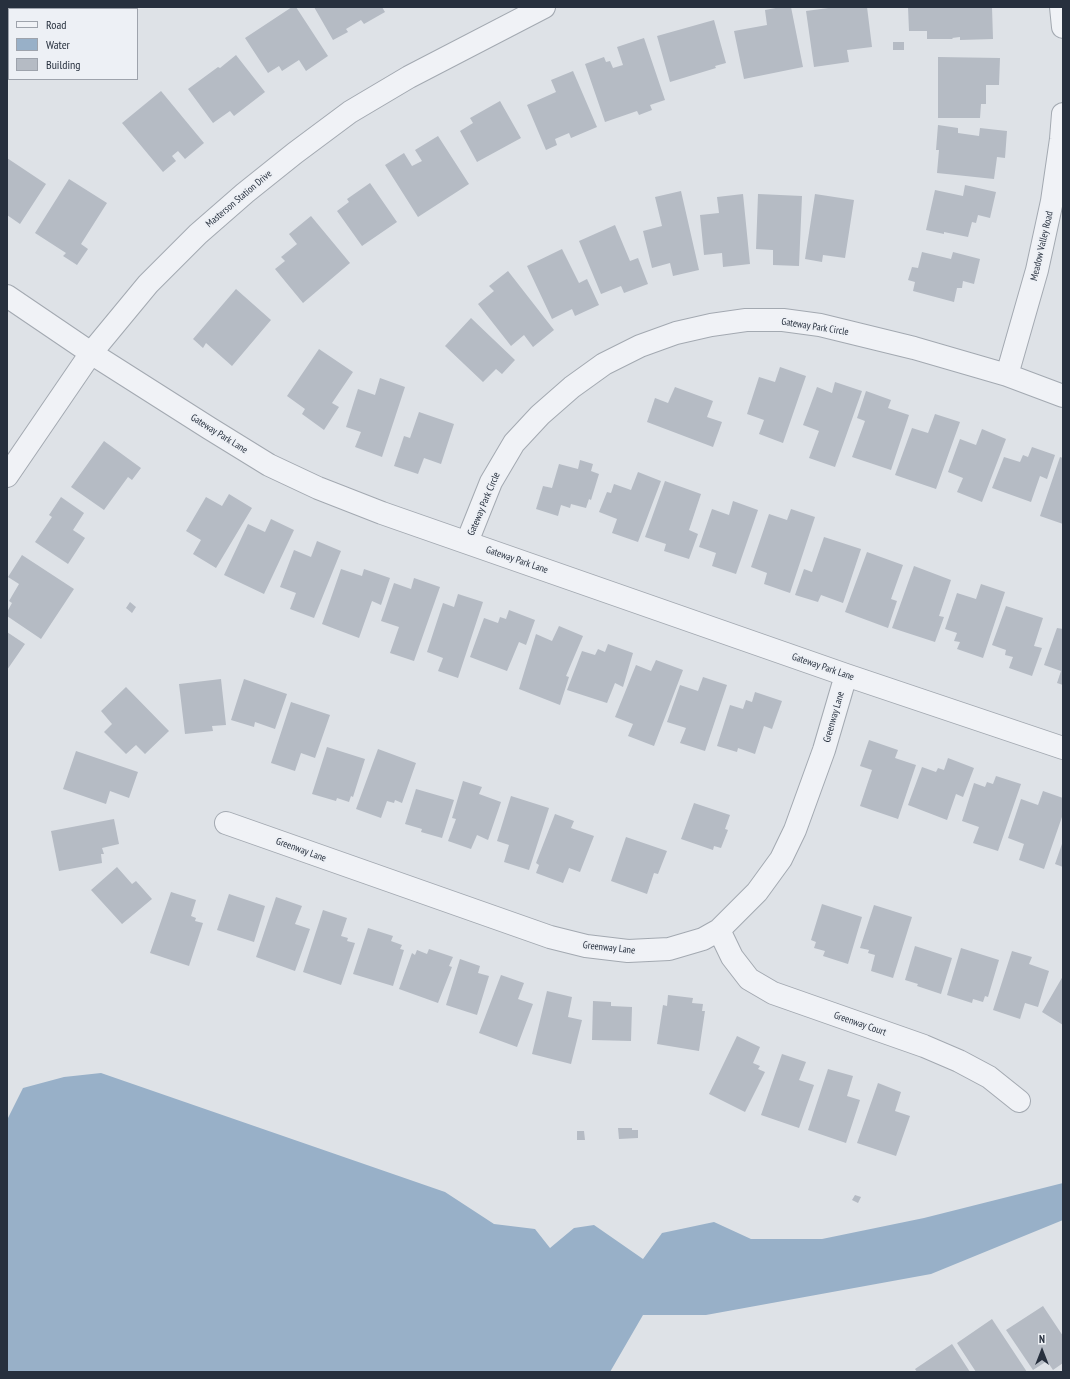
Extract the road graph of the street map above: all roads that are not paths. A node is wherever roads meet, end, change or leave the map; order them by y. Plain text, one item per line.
1 (544, 7) edge
2 (1061, 7) edge
3 (1063, 27) edge
4 (1063, 114) edge
5 (7, 296) edge
6 (91, 353) junction
7 (1007, 375) junction
8 (1063, 396) edge
9 (7, 476) edge
10 (467, 542) junction
11 (846, 675) junction
12 (1063, 748) edge
13 (226, 823) dead end
14 (719, 930) junction
15 (1019, 1101) dead end

1 - 6 street, Masterson Station Drive
2 - 3 street
4 - 7 street, Meadow Valley Road
5 - 6 street, Gateway Park Lane
6 - 9 street, Masterson Station Drive
6 - 10 street, Gateway Park Lane
7 - 8 street, Gateway Park Circle
7 - 10 street, Gateway Park Circle
10 - 11 street, Gateway Park Lane
11 - 12 street, Gateway Park Lane
11 - 14 street, Greenway Lane
13 - 14 street, Greenway Lane
14 - 15 street, Greenway Court

